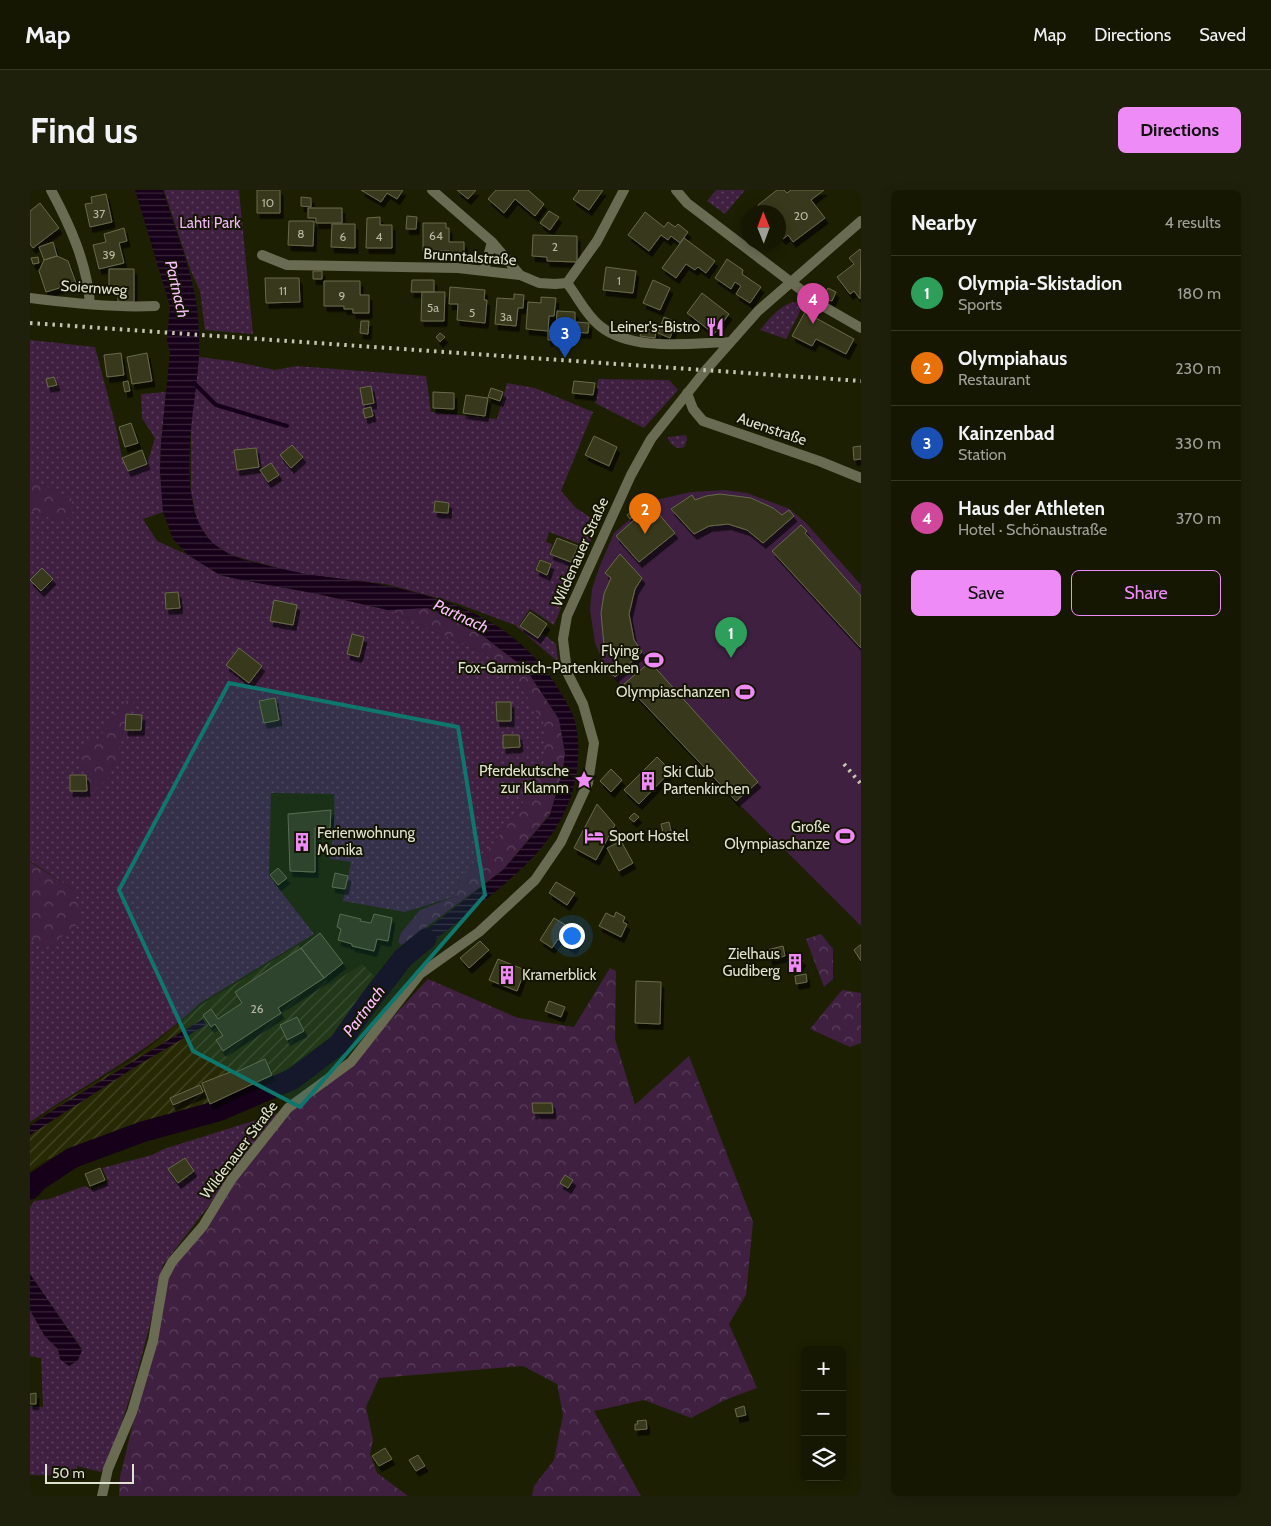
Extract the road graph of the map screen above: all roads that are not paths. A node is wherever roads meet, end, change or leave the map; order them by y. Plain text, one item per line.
1 (51, 190) edge
2 (432, 190) edge
3 (624, 190) edge
4 (676, 190) edge
5 (861, 221) edge
6 (492, 242) junction
7 (262, 255) dead end
8 (484, 271) junction
9 (520, 275) junction
10 (791, 282) junction
11 (567, 283) junction
12 (30, 298) edge
13 (90, 304) junction
14 (155, 306) dead end
15 (861, 328) edge
16 (730, 342) junction
17 (687, 393) junction
18 (861, 478) edge
19 (102, 1496) edge

1 - 13 street
2 - 6 street
3 - 11 street
4 - 10 street
5 - 10 street, Wildenauer Straße
6 - 8 street
6 - 9 street
7 - 8 street, Brunntalstraße
8 - 9 street, Brunntalstraße
9 - 11 street, Brunntalstraße
10 - 15 street
10 - 16 street, Wildenauer Straße
11 - 16 street
12 - 13 street, Soiernweg
13 - 14 street, Soiernweg
16 - 17 street, Wildenauer Straße
17 - 18 street, Auenstraße
17 - 19 street, Wildenauer Straße

